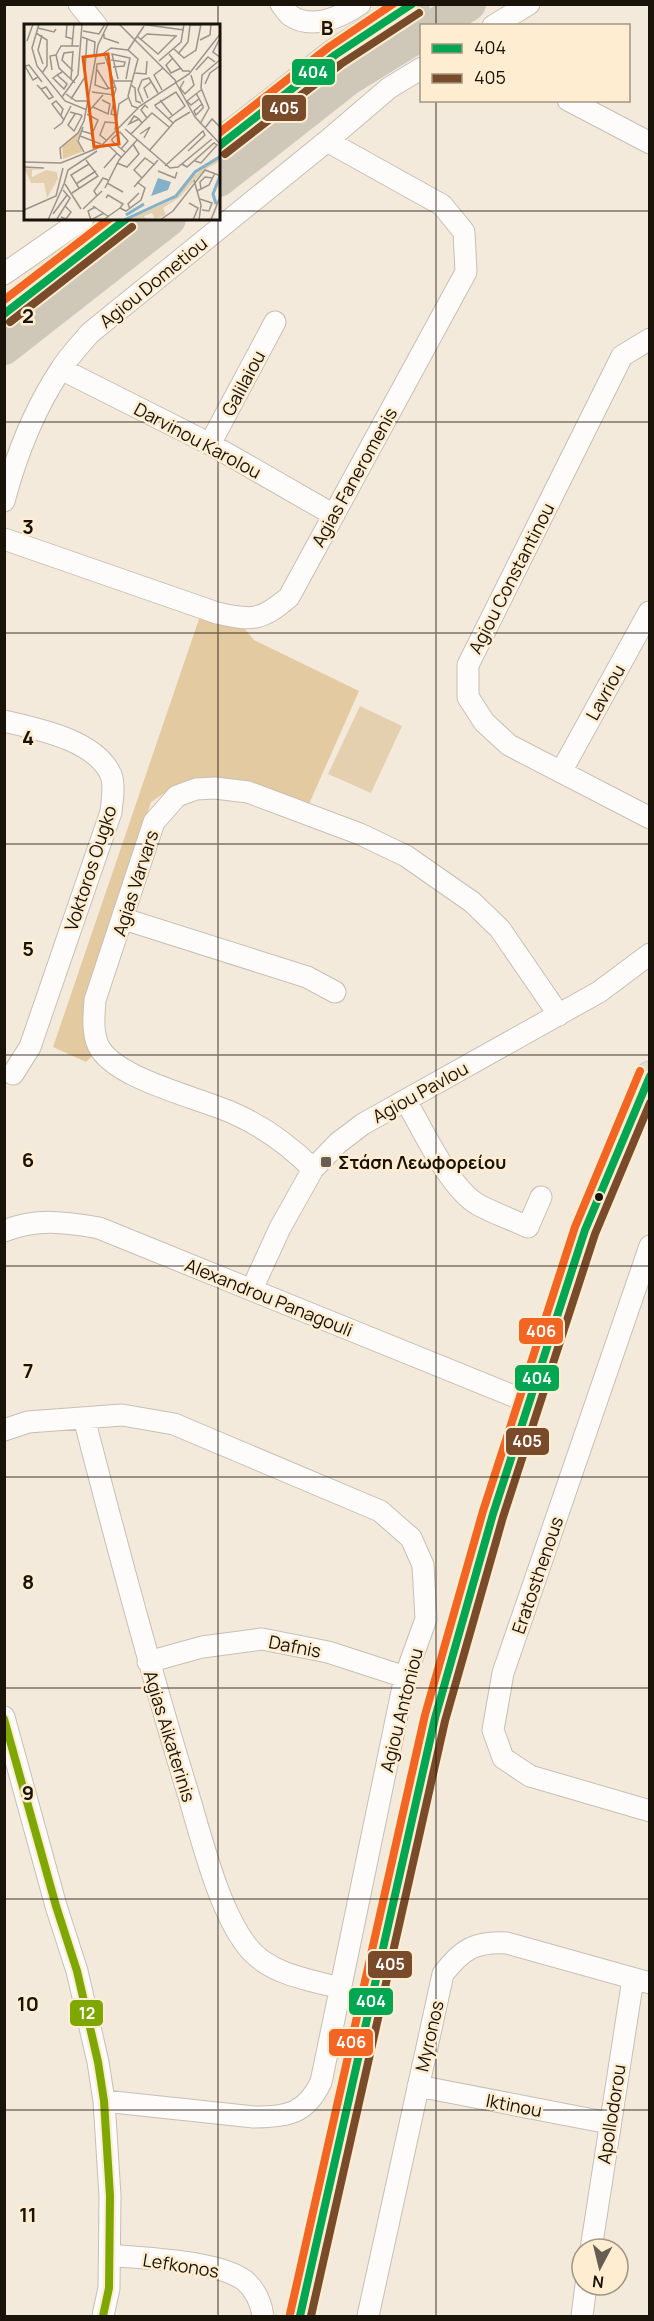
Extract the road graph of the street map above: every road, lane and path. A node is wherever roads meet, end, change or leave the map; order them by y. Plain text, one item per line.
1 (79, 4) edge
2 (281, 4) edge
3 (360, 4) edge
4 (413, 4) edge
5 (469, 4) edge
6 (529, 4) edge
7 (95, 24) edge
8 (437, 24) edge
9 (496, 24) edge
10 (420, 34) edge
11 (420, 69) edge
12 (572, 102) edge
13 (327, 141) junction
14 (650, 143) edge
15 (220, 145) edge
16 (220, 179) edge
17 (82, 220) edge
18 (125, 220) edge
19 (168, 220) edge
20 (4, 274) edge
21 (44, 300) junction
22 (4, 314) edge
23 (275, 322) dead end
24 (650, 339) edge
25 (4, 348) edge
26 (61, 369) junction
27 (210, 444) junction
28 (4, 501) edge
29 (334, 515) junction
30 (4, 539) edge
31 (648, 612) edge
32 (4, 721) edge
33 (561, 772) junction
34 (650, 818) edge
35 (124, 919) junction
36 (650, 954) edge
37 (335, 992) dead end
38 (559, 1015) junction
39 (13, 1074) dead end
40 (650, 1075) edge
41 (406, 1101) junction
42 (313, 1169) junction
43 (541, 1197) dead end
44 (4, 1231) edge
45 (650, 1246) edge
46 (252, 1289) junction
47 (528, 1402) junction
48 (84, 1418) junction
49 (4, 1430) edge
50 (148, 1662) junction
51 (405, 1677) junction
52 (4, 1718) edge
53 (650, 1811) edge
54 (641, 1981) edge
55 (341, 1988) junction
56 (418, 2086) junction
57 (104, 2101) junction
58 (609, 2123) junction
59 (593, 2237) edge
60 (110, 2255) junction
61 (584, 2297) edge
62 (103, 2316) edge
63 (263, 2316) edge
64 (300, 2316) edge
65 (368, 2316) edge
66 (582, 2316) edge

1 - 7 street
2 - 3 street
4 - 15 highway
5 - 8 highway
6 - 9 street
10 - 16 highway
11 - 13 street, Agiou Dometiou
12 - 14 street
13 - 26 street, Agiou Dometiou
13 - 29 street, Agias Faneromenis
17 - 20 street
18 - 21 highway
19 - 21 highway
21 - 22 highway
21 - 25 highway
23 - 27 street, Galilaiou
24 - 33 street, Agiou Constantinou
26 - 27 street, Darvinou Karolou
26 - 28 street, Agiou Dometiou
27 - 29 street, Darvinou Karolou
29 - 30 street, Agias Faneromenis
31 - 33 street, Lavriou
32 - 39 street, Voktoros Ougko
33 - 34 street, Agiou Constantinou
35 - 37 street
35 - 38 street, Agias Varvars
35 - 42 street, Agias Varvars
36 - 38 street, Agiou Pavlou
38 - 41 street, Agiou Pavlou
40 - 47 main road
41 - 42 street, Agiou Pavlou
41 - 43 street
42 - 46 street, Agiou Pavlou
44 - 46 street, Alexandrou Panagouli
45 - 53 street, Eratosthenous
46 - 47 street, Alexandrou Panagouli
47 - 64 main road
48 - 49 street, Agiou Antoniou
48 - 50 street, Agias Aikaterinis
48 - 51 street, Agiou Antoniou
50 - 51 street, Dafnis
50 - 55 street, Agias Aikaterinis
51 - 55 street, Agiou Antoniou
52 - 57 street
54 - 56 street, Myronos
54 - 58 street, Apollodorou
55 - 57 street, Agiou Antoniou
56 - 58 street, Iktinou
56 - 65 street, Myronos
57 - 60 street
58 - 59 street, Apollodorou
60 - 62 street
60 - 63 street, Lefkonos
61 - 66 street

